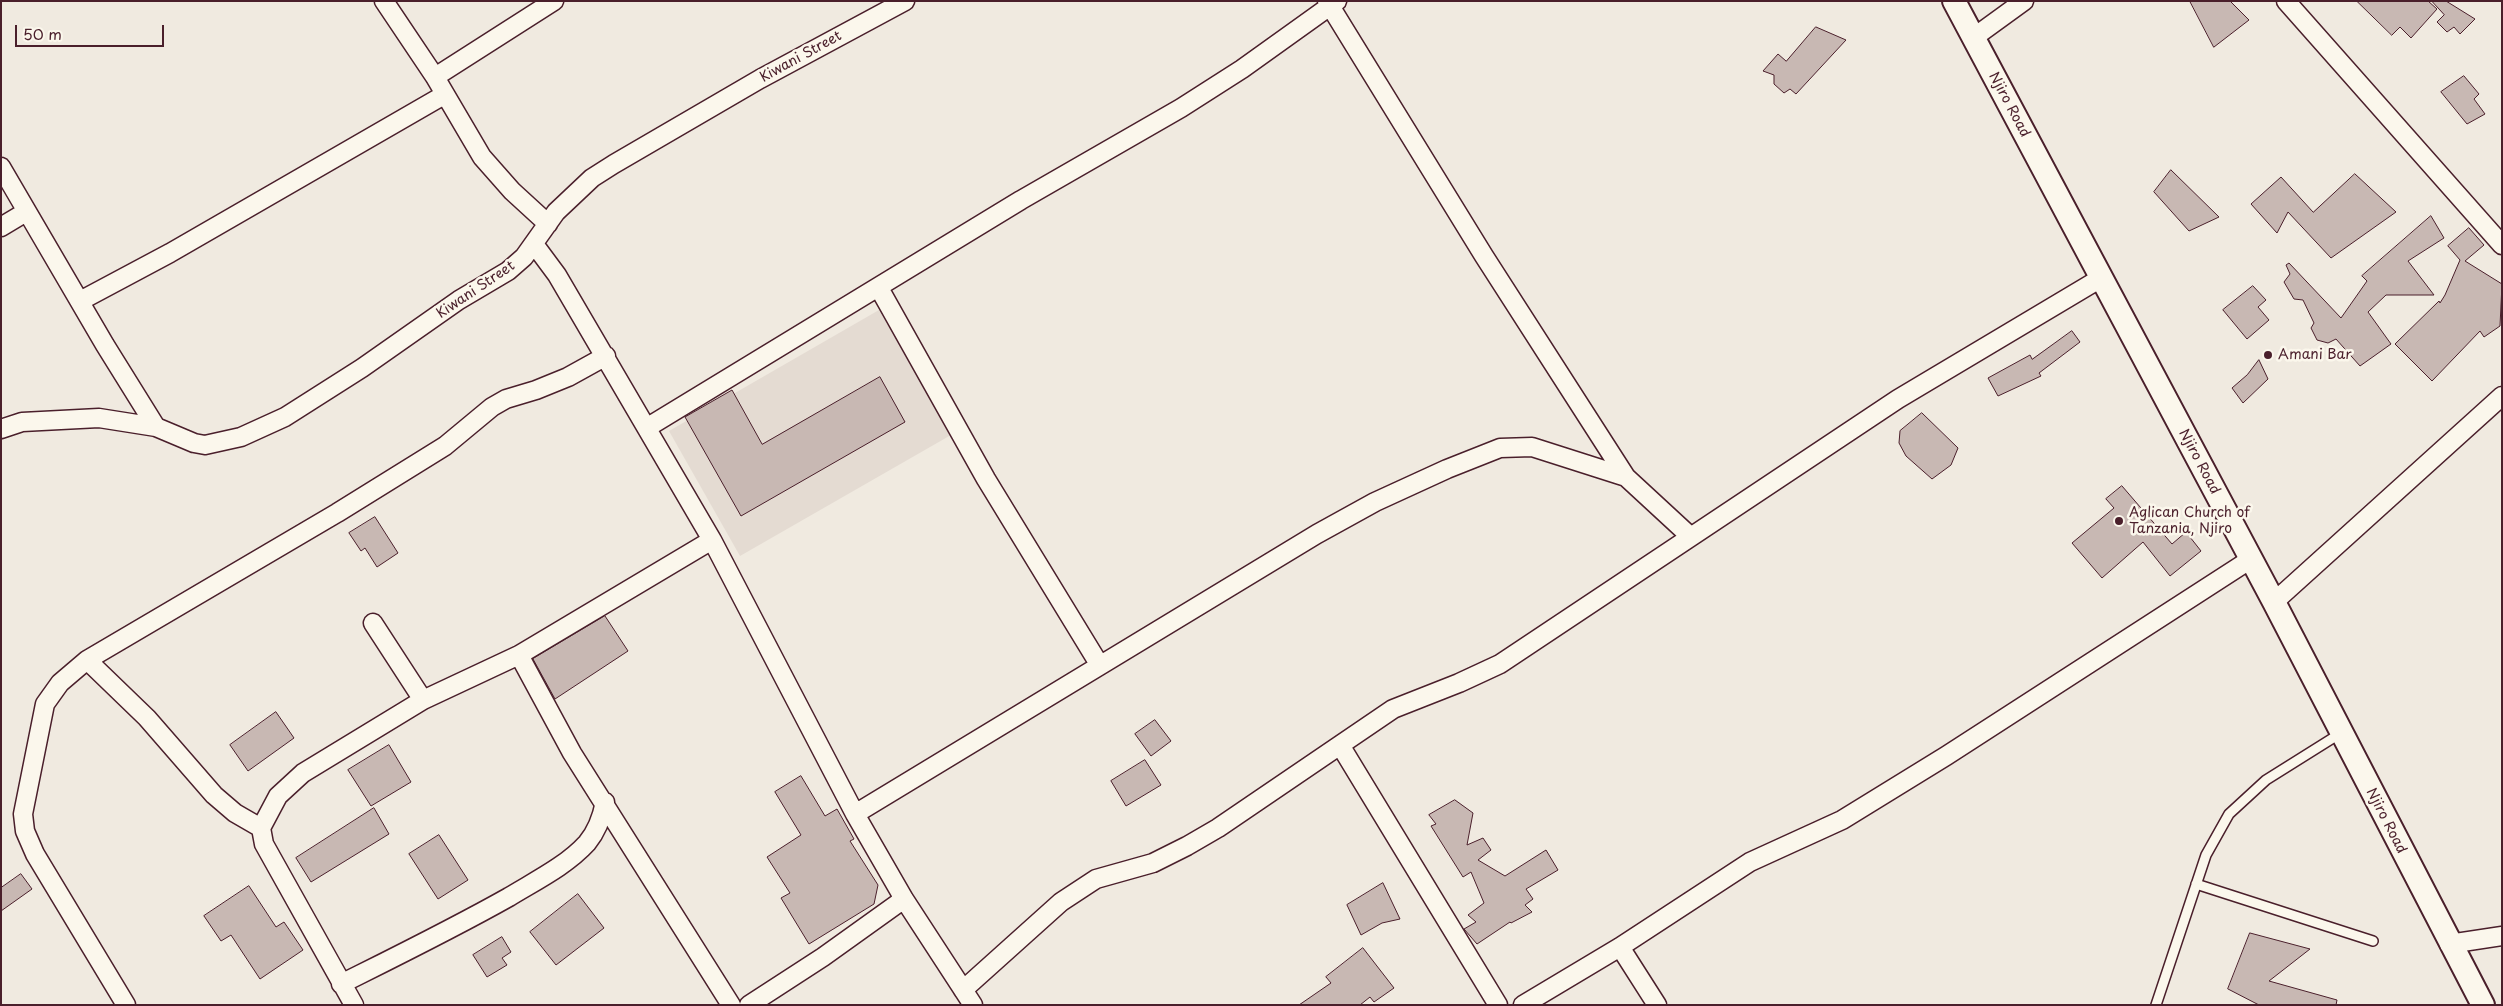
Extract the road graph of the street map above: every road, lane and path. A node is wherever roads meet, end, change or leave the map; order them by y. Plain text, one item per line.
1 (384, 1) edge
2 (554, 1) edge
3 (1954, 1) edge
4 (2024, 1) edge
5 (2286, 1) edge
6 (896, 3) edge
7 (1332, 3) edge
8 (1973, 38) junction
9 (434, 77) junction
10 (444, 94) junction
11 (1, 167) edge
12 (26, 212) junction
13 (548, 224) junction
14 (1, 226) edge
15 (534, 244) junction
16 (2502, 245) edge
17 (2101, 278) junction
18 (879, 288) junction
19 (80, 301) junction
20 (606, 356) junction
21 (2502, 396) edge
22 (4, 422) edge
23 (156, 427) junction
24 (648, 427) junction
25 (1626, 477) junction
26 (1691, 537) junction
27 (712, 540) junction
28 (2251, 559) junction
29 (2274, 602) junction
30 (373, 623) dead end
31 (520, 655) junction
32 (87, 660) junction
33 (1099, 664) junction
34 (423, 700) junction
35 (2341, 733) junction
36 (1340, 745) junction
37 (604, 802) junction
38 (855, 814) junction
39 (261, 828) junction
40 (2196, 884) junction
41 (904, 899) junction
42 (2502, 936) edge
43 (2373, 941) dead end
44 (2450, 944) junction
45 (1620, 947) junction
46 (341, 984) junction
47 (963, 990) junction
48 (126, 1005) edge
49 (354, 1005) edge
50 (731, 1005) edge
51 (749, 1005) edge
52 (973, 1005) edge
53 (1498, 1005) edge
54 (1523, 1005) edge
55 (1657, 1005) edge
56 (2156, 1005) edge
57 (2483, 1005) edge

1 - 9 street
2 - 9 street
3 - 8 street, Njiro Road
4 - 8 street
5 - 16 street
6 - 13 street, Kiwani Street
7 - 18 street
7 - 25 street
8 - 17 street, Njiro Road
9 - 10 street
10 - 13 street
10 - 19 street
11 - 12 street
12 - 14 street
12 - 19 street
13 - 15 street, Kiwani Street
15 - 20 street
15 - 23 street, Kiwani Street
17 - 26 street
17 - 28 street, Njiro Road
18 - 24 street
18 - 33 street
19 - 23 street
20 - 24 street
20 - 32 street
21 - 29 street
22 - 23 street, Kiwani Street
24 - 27 street
25 - 26 street
25 - 33 street
26 - 36 street
27 - 31 street
27 - 38 street
28 - 29 street, Njiro Road
28 - 45 street
29 - 35 street, Njiro Road
30 - 34 street
31 - 34 street
31 - 37 street
32 - 39 street
32 - 48 street
33 - 38 street
34 - 39 street
35 - 40 lane
35 - 44 street, Njiro Road
36 - 47 street
36 - 53 street
37 - 46 street
37 - 50 street
38 - 41 street
39 - 46 street
40 - 43 lane
40 - 56 lane
41 - 47 street
41 - 51 street
42 - 44 street
44 - 57 street, Njiro Road
45 - 54 street
45 - 55 street
46 - 49 street
47 - 52 street

